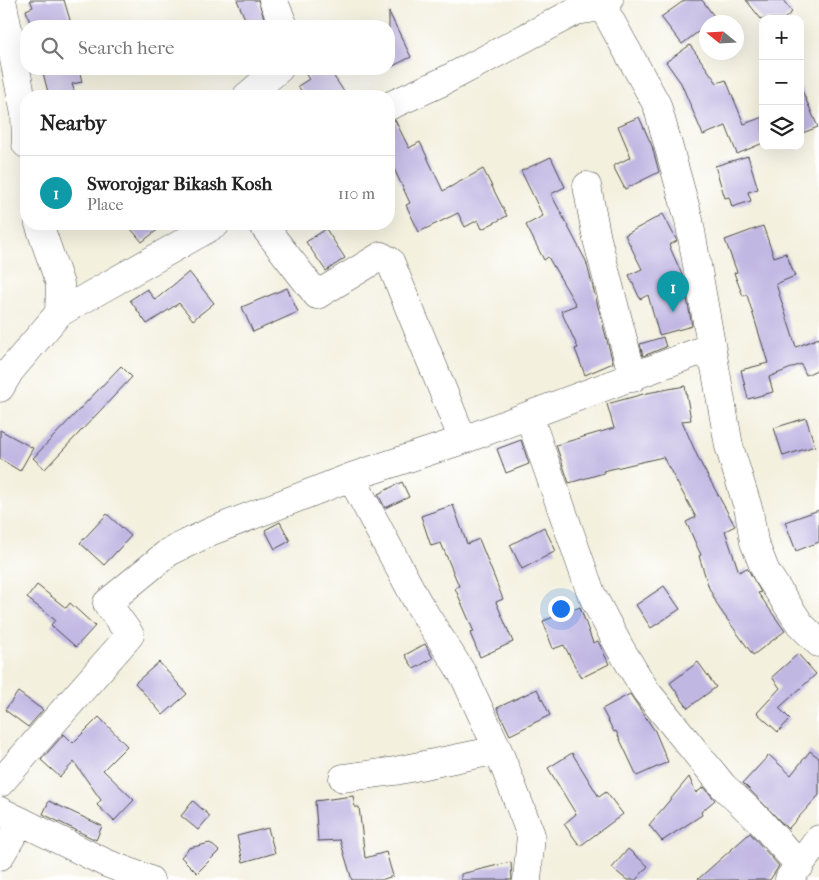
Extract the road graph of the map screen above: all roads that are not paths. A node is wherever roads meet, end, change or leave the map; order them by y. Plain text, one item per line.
1 (2, 0) edge
2 (273, 0) edge
3 (606, 3) edge
4 (281, 20) edge
5 (272, 75) edge
6 (20, 90) edge
7 (254, 90) edge
8 (395, 103) edge
9 (587, 186) dead end
10 (41, 230) edge
11 (205, 230) edge
12 (267, 230) edge
13 (59, 313) junction
14 (713, 362) junction
15 (633, 378) junction
16 (0, 388) edge
17 (529, 416) junction
18 (463, 440) junction
19 (351, 476) junction
20 (819, 643) edge
21 (498, 750) junction
22 (343, 778) dead end
23 (0, 783) edge
24 (11, 816) edge
25 (819, 839) edge
26 (0, 856) edge
27 (794, 873) edge
28 (150, 880) edge
29 (527, 880) edge

1 - 6 street
2 - 4 street
3 - 8 street
3 - 14 street
5 - 7 street
9 - 15 street
10 - 13 street
11 - 13 street
12 - 18 street
13 - 16 street
14 - 15 street
14 - 20 street
15 - 17 street
17 - 18 street
17 - 27 street
18 - 19 street
19 - 21 street
19 - 23 street
21 - 22 street
21 - 29 street
24 - 26 street
24 - 28 street
25 - 27 street

